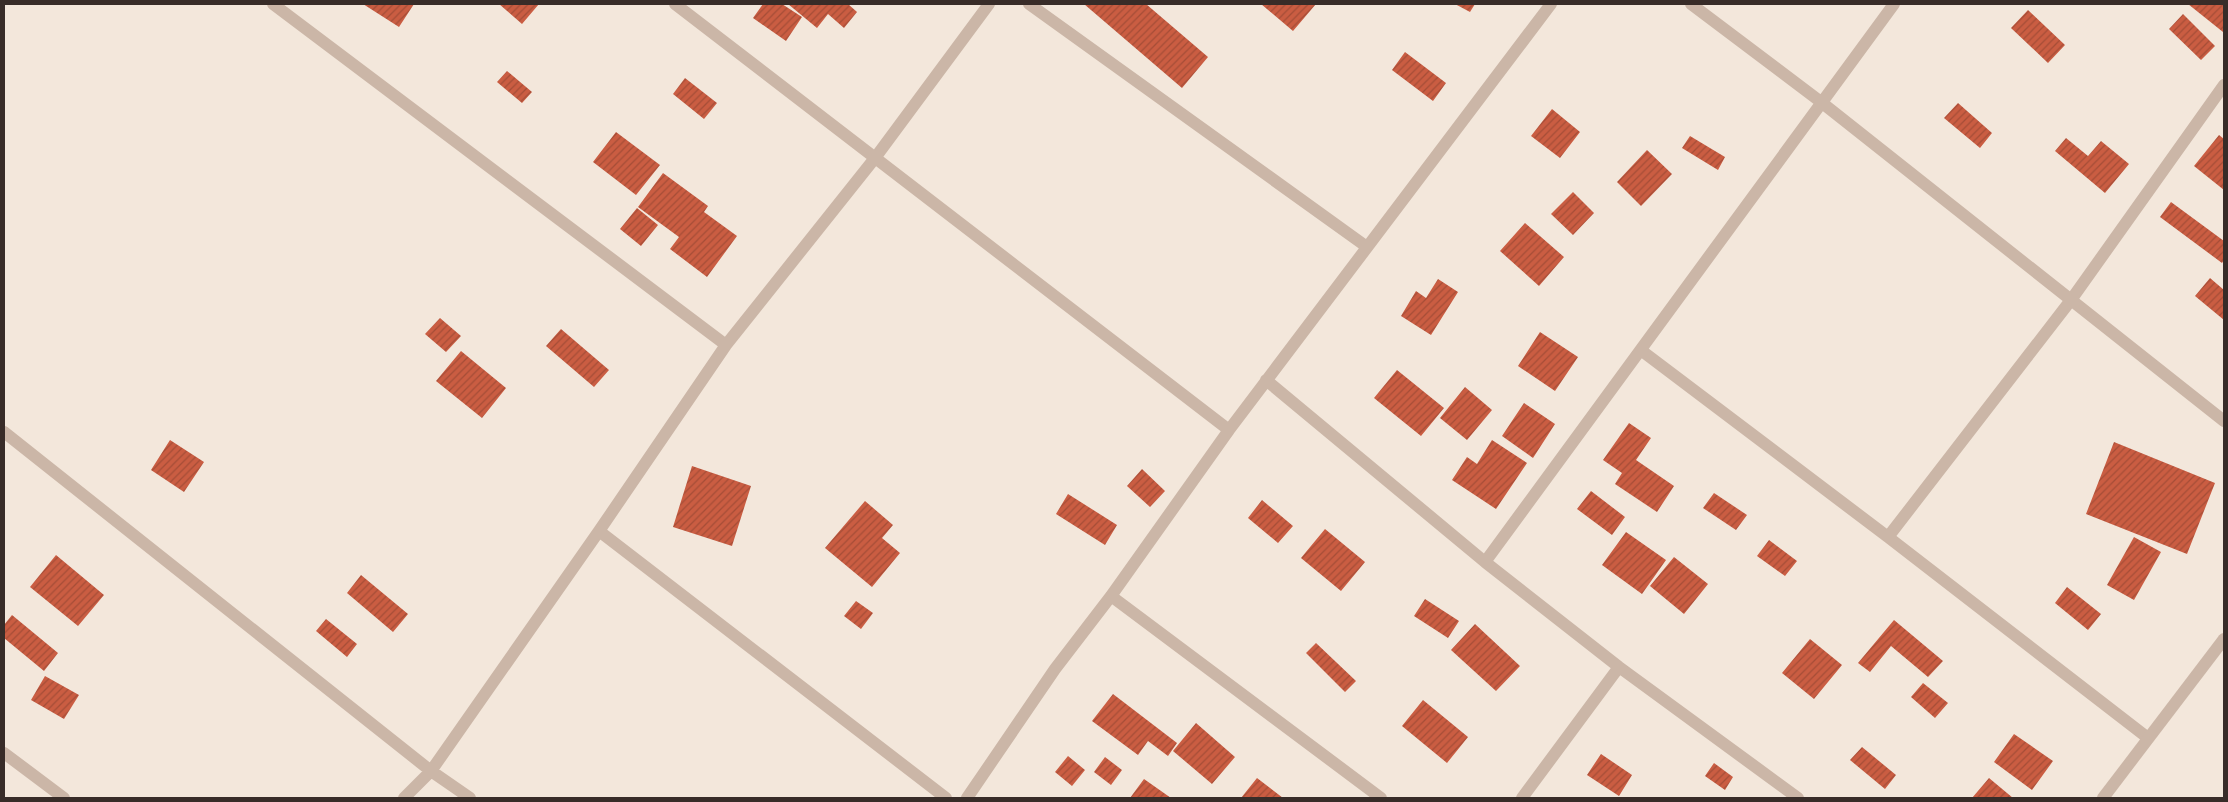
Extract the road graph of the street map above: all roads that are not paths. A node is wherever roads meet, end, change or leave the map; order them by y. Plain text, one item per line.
1 (273, 4) edge
2 (675, 4) edge
3 (989, 4) edge
4 (1029, 4) edge
5 (1551, 4) edge
6 (1691, 4) edge
7 (1894, 4) edge
8 (2224, 85) edge
9 (1821, 102) junction
10 (875, 158) junction
11 (1367, 247) junction
12 (2072, 300) junction
13 (726, 345) junction
14 (1642, 351) junction
15 (1266, 380) junction
16 (2224, 421) edge
17 (1229, 430) junction
18 (4, 432) edge
19 (599, 532) junction
20 (1888, 537) junction
21 (1485, 562) junction
22 (1111, 596) junction
23 (2224, 639) edge
24 (1620, 667) junction
25 (2148, 738) junction
26 (4, 753) edge
27 (432, 770) junction
28 (64, 798) edge
29 (404, 798) edge
30 (470, 798) edge
31 (946, 798) edge
32 (967, 798) edge
33 (1381, 798) edge
34 (1522, 798) edge
35 (1798, 798) edge
36 (2103, 798) edge

1 - 13 street
2 - 10 street
3 - 10 street
4 - 11 street
5 - 11 street
6 - 9 street
7 - 9 street
8 - 12 street
9 - 12 street
9 - 14 street
10 - 13 street
10 - 17 street
11 - 15 street
12 - 16 street
12 - 20 street
13 - 19 street
14 - 20 street
14 - 21 street
15 - 17 street
15 - 21 street
17 - 22 street
18 - 27 street
19 - 27 street
19 - 31 street
20 - 25 street
21 - 24 street
22 - 32 street
22 - 33 street
23 - 25 street
24 - 34 street
24 - 35 street
25 - 36 street
26 - 28 street
27 - 29 street
27 - 30 street

